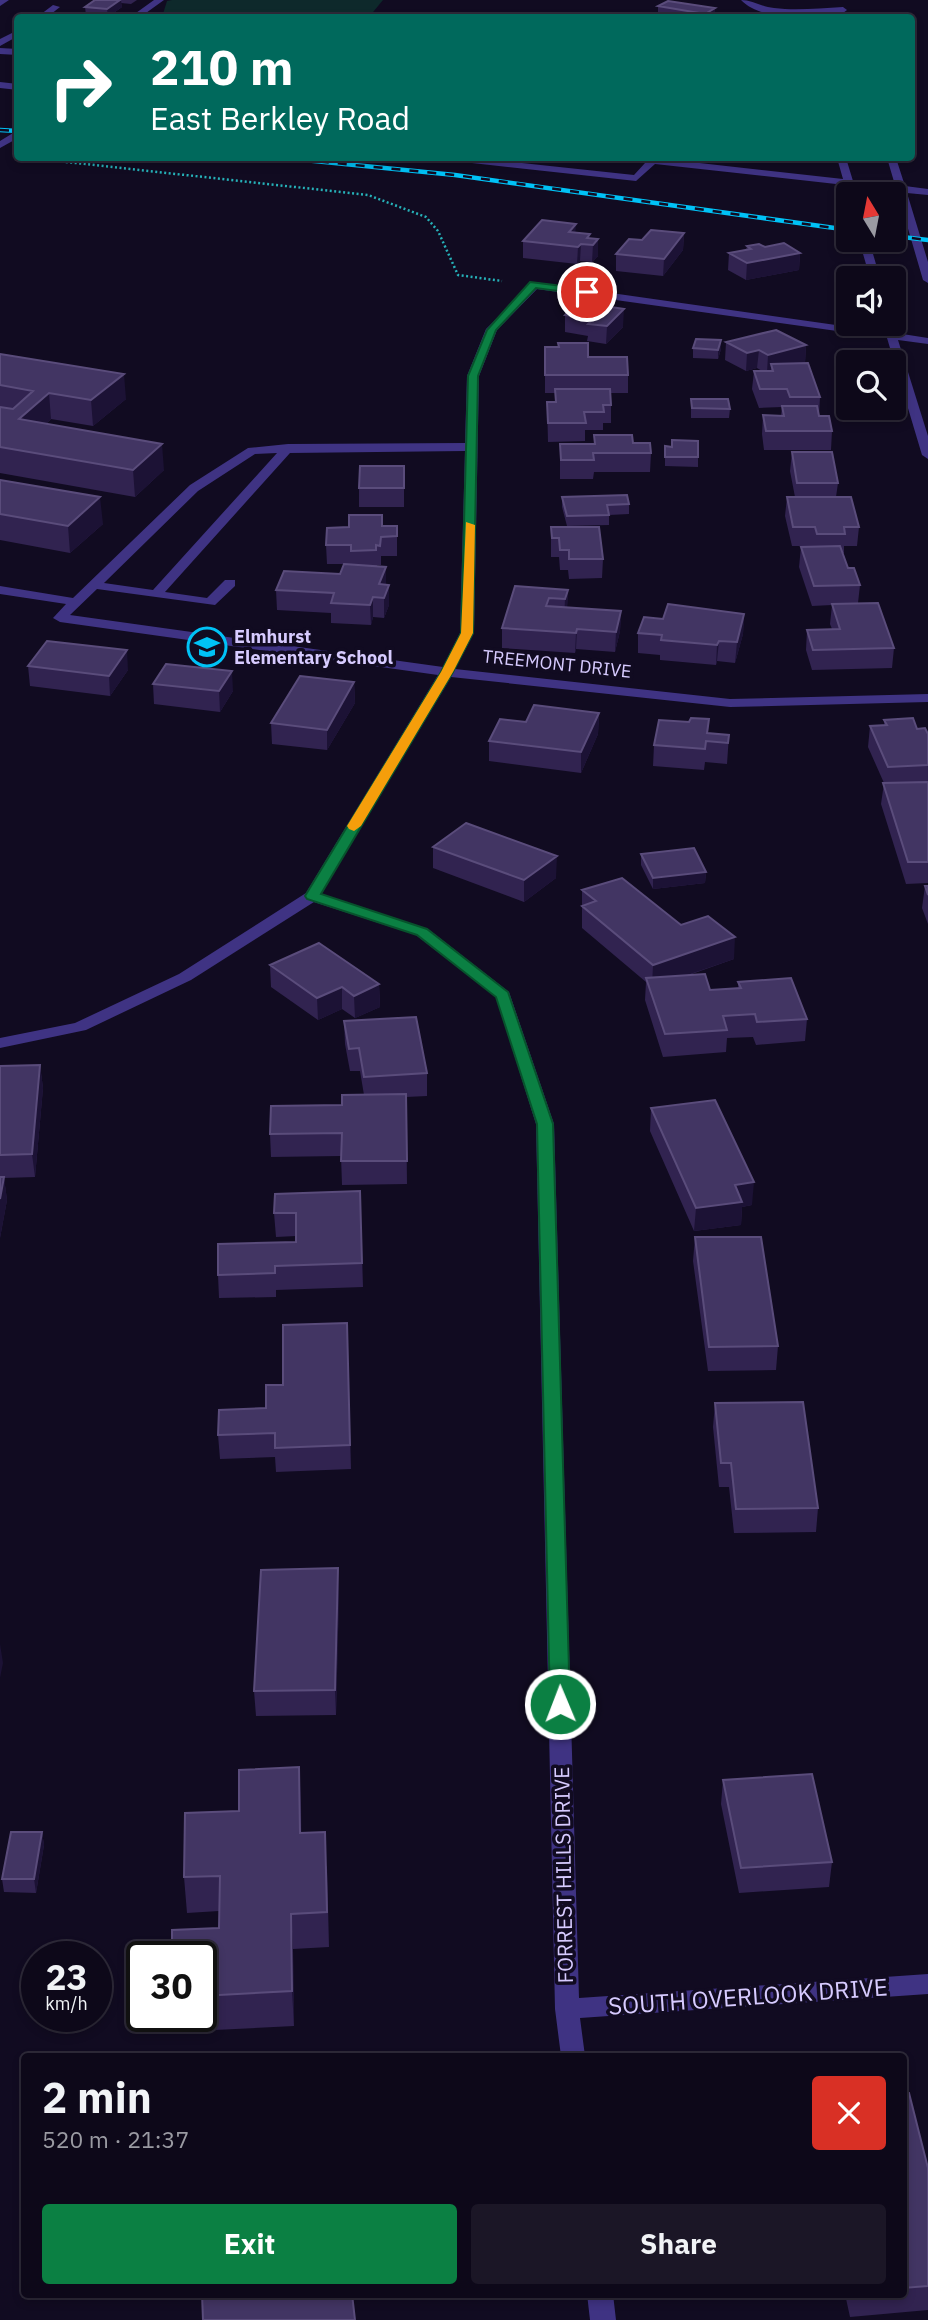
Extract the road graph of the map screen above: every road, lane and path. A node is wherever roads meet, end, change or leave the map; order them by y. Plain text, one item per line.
1 (5, 0) edge
2 (160, 0) edge
3 (745, 0) edge
4 (806, 0) edge
5 (0, 3) edge
6 (56, 8) dead end
7 (843, 9) edge
8 (46, 14) edge
9 (140, 14) edge
10 (810, 14) edge
11 (57, 161) edge
12 (481, 161) edge
13 (652, 161) edge
14 (662, 161) edge
15 (843, 161) edge
16 (893, 161) edge
17 (840, 182) edge
18 (849, 182) edge
19 (899, 182) edge
20 (906, 189) edge
21 (928, 192) edge
22 (906, 205) edge
23 (928, 280) edge
24 (534, 285) junction
25 (836, 323) edge
26 (906, 335) edge
27 (891, 336) edge
28 (928, 341) edge
29 (471, 447) junction
30 (288, 448) junction
31 (928, 455) edge
32 (230, 583) dead end
33 (93, 585) junction
34 (0, 590) edge
35 (156, 594) junction
36 (76, 601) junction
37 (447, 672) junction
38 (928, 698) edge
39 (312, 896) junction
40 (0, 1043) edge
41 (928, 1984) edge
42 (567, 2009) junction
43 (573, 2053) edge
44 (600, 2298) edge
45 (603, 2320) edge

1 - 5 street
2 - 9 street
3 - 10 street
4 - 10 street
6 - 8 street
7 - 10 street
11 - 24 path
12 - 13 street
14 - 17 street
15 - 18 street
16 - 19 street
20 - 21 street
22 - 23 street
24 - 25 street
24 - 29 street
26 - 28 street
27 - 31 street
29 - 30 street
29 - 37 street
30 - 33 street
30 - 35 street
32 - 35 street
33 - 35 street
33 - 36 street
34 - 36 street
36 - 37 street, TREEMONT DRIVE
37 - 38 street, TREEMONT DRIVE
37 - 39 street
39 - 40 street
39 - 42 street, FORREST HILLS DRIVE
41 - 42 street, SOUTH OVERLOOK DRIVE
42 - 43 street, FORREST HILLS DRIVE
44 - 45 street

